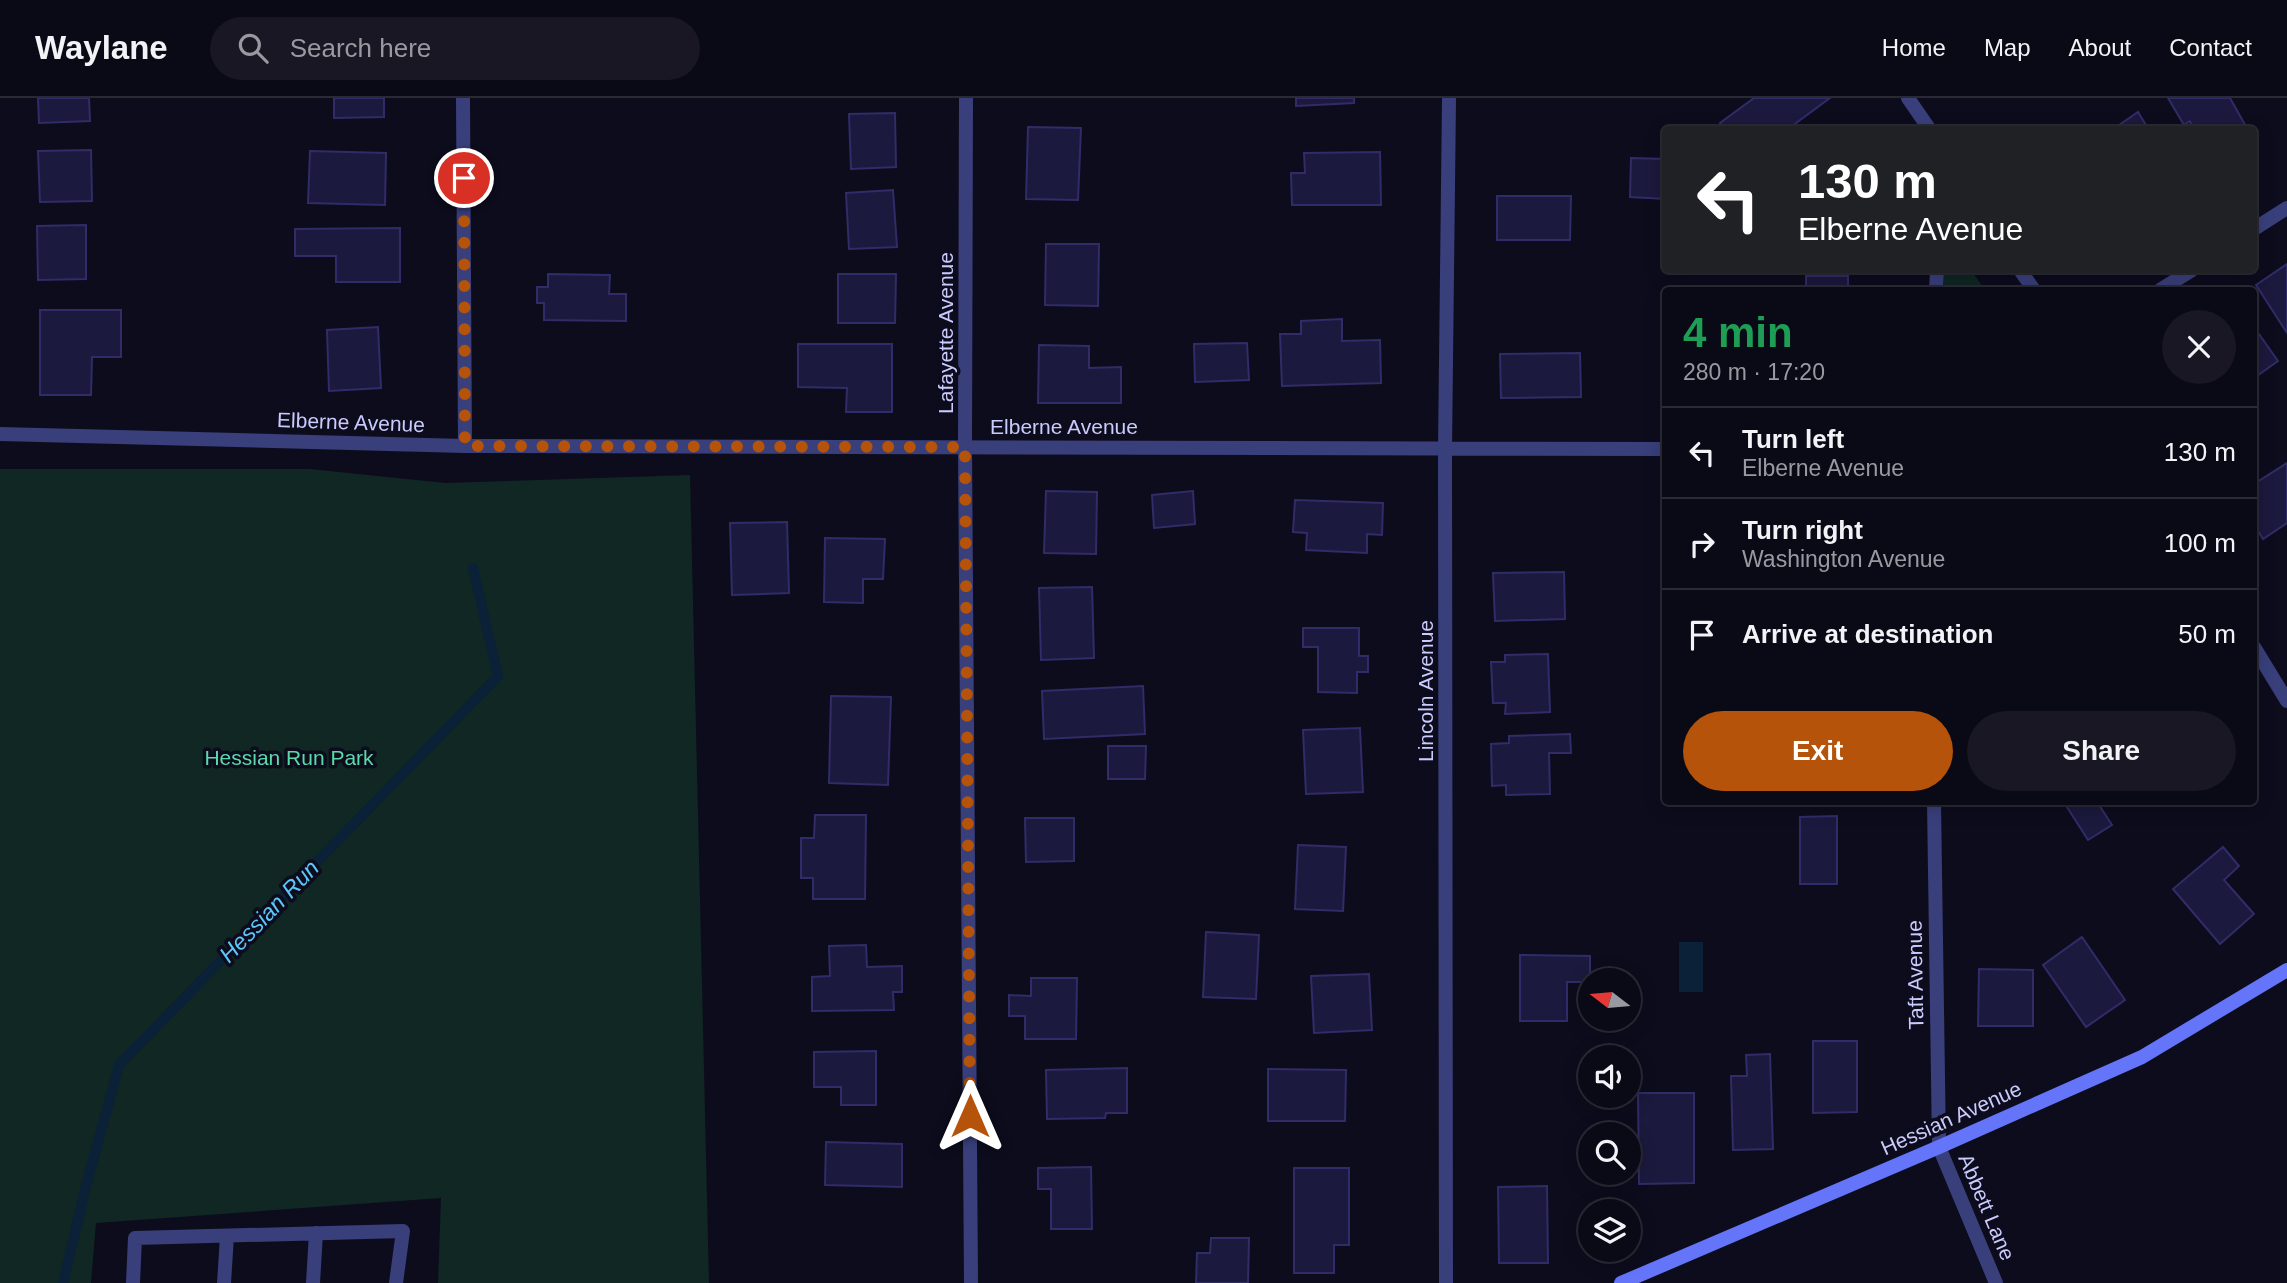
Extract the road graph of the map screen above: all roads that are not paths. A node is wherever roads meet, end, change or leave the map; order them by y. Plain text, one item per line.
1 (463, 98) edge
2 (967, 98) edge
3 (1448, 98) edge
4 (1908, 98) edge
5 (1927, 126) edge
6 (2287, 208) edge
7 (2257, 227) edge
8 (2187, 273) edge
9 (2165, 287) edge
10 (0, 434) edge
11 (465, 446) junction
12 (965, 447) junction
13 (1445, 449) junction
14 (1662, 449) edge
15 (2257, 652) edge
16 (2287, 701) edge
17 (1934, 805) edge
18 (2287, 971) edge
19 (1939, 1147) junction
20 (316, 1233) junction
21 (227, 1236) junction
22 (133, 1283) edge
23 (224, 1283) edge
24 (313, 1283) edge
25 (396, 1283) edge
26 (971, 1283) edge
27 (1446, 1283) edge
28 (1620, 1283) edge
29 (1996, 1283) edge

1 - 11 street
2 - 12 street, Lafayette Avenue
3 - 13 street, Lincoln Avenue
4 - 5 street
6 - 7 street
8 - 9 street
10 - 11 street, Elberne Avenue
11 - 12 street, Elberne Avenue
12 - 13 street, Elberne Avenue
12 - 26 street, Lafayette Avenue
13 - 14 street, Elberne Avenue
13 - 27 street, Lincoln Avenue
15 - 16 street
17 - 19 street, Taft Avenue
18 - 19 main road, Hessian Avenue
19 - 28 main road, Hessian Avenue
19 - 29 street, Abbett Lane
20 - 21 street
20 - 24 street
20 - 25 street
21 - 22 street
21 - 23 street

